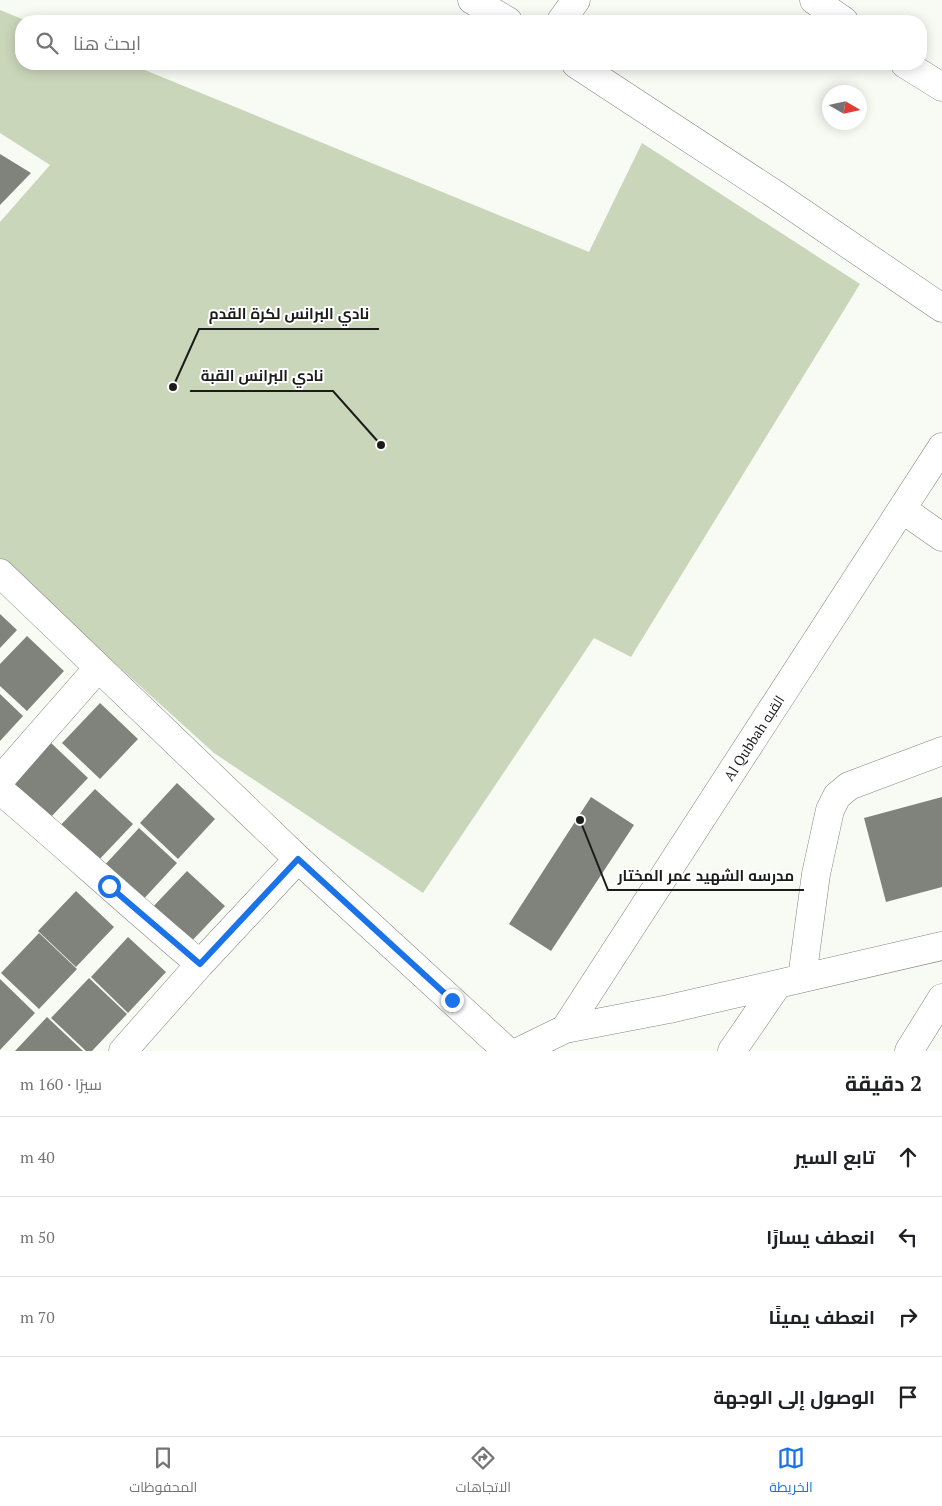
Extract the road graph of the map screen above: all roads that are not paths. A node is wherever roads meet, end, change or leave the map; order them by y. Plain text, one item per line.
1 (472, 0) edge
2 (576, 0) edge
3 (814, 0) edge
4 (498, 15) edge
5 (565, 15) edge
6 (835, 15) edge
7 (585, 70) edge
8 (915, 70) edge
9 (942, 87) edge
10 (942, 308) edge
11 (942, 447) edge
12 (902, 509) junction
13 (942, 537) edge
14 (0, 573) edge
15 (98, 668) junction
16 (942, 751) edge
17 (0, 780) edge
18 (0, 790) edge
19 (298, 859) junction
20 (942, 946) edge
21 (200, 964) junction
22 (790, 981) junction
23 (942, 998) edge
24 (565, 1029) junction
25 (123, 1051) edge
26 (507, 1051) edge
27 (520, 1051) edge
28 (732, 1051) edge
29 (909, 1051) edge

1 - 4 street
2 - 5 street
3 - 6 street
7 - 10 street
8 - 9 street
11 - 12 street, Al Qubbah القبه
12 - 13 street
12 - 24 street, Al Qubbah القبه
14 - 15 street
15 - 17 street
15 - 19 street
16 - 22 street
18 - 21 street
19 - 21 street
19 - 26 street
20 - 22 street
21 - 25 street
22 - 24 street
22 - 28 street
23 - 29 street
24 - 27 street

